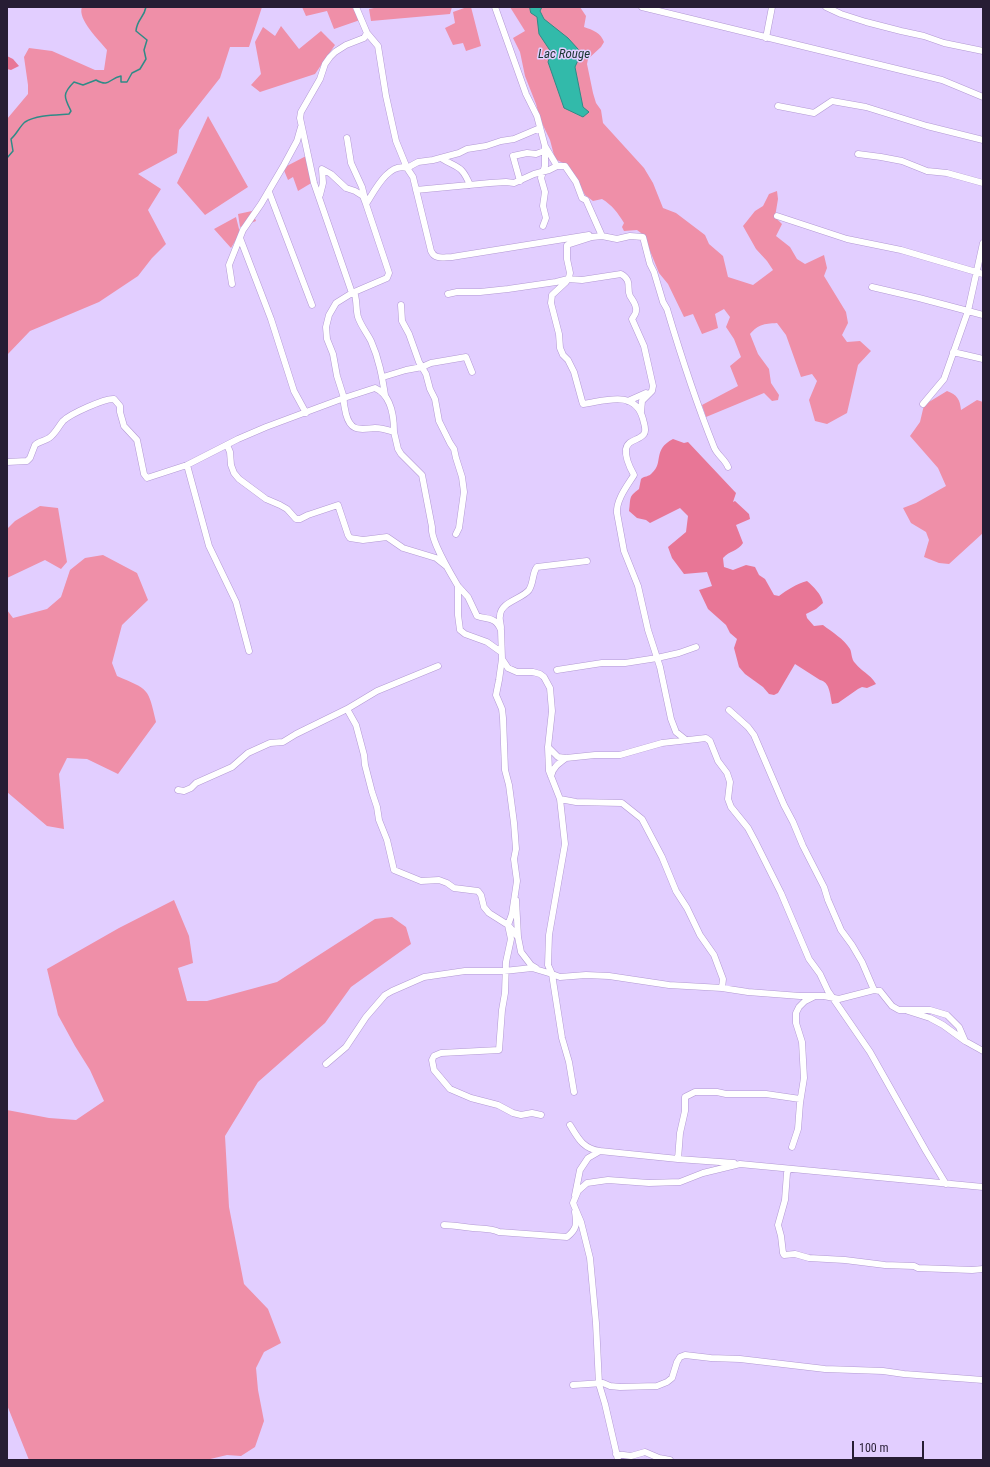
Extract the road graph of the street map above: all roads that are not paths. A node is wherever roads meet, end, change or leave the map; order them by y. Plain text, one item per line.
1 (356, 7) edge
2 (495, 7) edge
3 (642, 7) edge
4 (772, 7) edge
5 (826, 7) edge
6 (367, 33) junction
7 (766, 38) junction
8 (983, 51) edge
9 (983, 97) edge
10 (778, 106) dead end
11 (301, 127) junction
12 (540, 128) junction
13 (347, 138) dead end
14 (983, 140) edge
15 (544, 148) junction
16 (858, 154) dead end
17 (440, 158) junction
18 (557, 166) junction
19 (407, 168) junction
20 (543, 172) junction
21 (520, 180) junction
22 (983, 183) edge
23 (470, 185) junction
24 (416, 190) junction
25 (269, 192) junction
26 (320, 199) junction
27 (366, 204) junction
28 (777, 216) dead end
29 (543, 226) dead end
30 (601, 234) junction
31 (240, 238) junction
32 (983, 243) edge
33 (980, 273) edge
34 (568, 279) junction
35 (232, 284) dead end
36 (872, 287) dead end
37 (352, 293) junction
38 (448, 294) dead end
39 (312, 305) dead end
40 (400, 305) dead end
41 (968, 311) junction
42 (983, 315) edge
43 (953, 352) junction
44 (983, 359) edge
45 (422, 367) junction
46 (472, 372) dead end
47 (383, 377) junction
48 (649, 394) junction
49 (386, 397) junction
50 (344, 398) junction
51 (628, 401) junction
52 (923, 404) dead end
53 (641, 412) junction
54 (306, 413) junction
55 (394, 432) junction
56 (227, 445) junction
57 (7, 462) edge
58 (187, 465) junction
59 (728, 467) dead end
60 (456, 534) dead end
61 (587, 561) dead end
62 (446, 566) junction
63 (458, 586) junction
64 (501, 630) junction
65 (696, 647) dead end
66 (249, 650) dead end
67 (501, 656) junction
68 (657, 658) junction
69 (438, 666) dead end
70 (557, 670) dead end
71 (347, 709) junction
72 (729, 710) dead end
73 (686, 740) junction
74 (548, 747) junction
75 (566, 758) junction
76 (551, 777) junction
77 (178, 790) dead end
78 (560, 799) junction
79 (516, 892) junction
80 (508, 925) junction
81 (518, 937) junction
82 (539, 970) junction
83 (506, 971) junction
84 (552, 974) junction
85 (722, 988) junction
86 (874, 990) junction
87 (814, 996) junction
88 (833, 998) junction
89 (905, 1009) junction
90 (965, 1041) junction
91 (983, 1051) edge
92 (326, 1064) dead end
93 (574, 1092) dead end
94 (800, 1099) junction
95 (541, 1115) dead end
96 (570, 1124) dead end
97 (792, 1147) dead end
98 (600, 1151) junction
99 (678, 1159) junction
100 (740, 1164) junction
101 (789, 1169) junction
102 (946, 1184) junction
103 (983, 1187) edge
104 (573, 1203) junction
105 (444, 1225) dead end
106 (983, 1269) edge
107 (983, 1380) edge
108 (599, 1384) junction
109 (574, 1385) dead end
110 (617, 1457) edge
111 (670, 1460) edge

1 - 6 street
2 - 12 street
3 - 7 street
4 - 7 street
5 - 8 street
6 - 11 street
6 - 19 street
7 - 9 street
10 - 14 street
11 - 25 street
11 - 26 street
12 - 15 street
12 - 17 street
13 - 27 street
15 - 18 street
15 - 20 street
15 - 21 street
16 - 22 street
17 - 19 street
17 - 23 street
18 - 20 street
18 - 30 street
19 - 24 street
19 - 27 street
20 - 21 street
20 - 29 street
21 - 23 street
23 - 24 street
24 - 30 street
25 - 31 street
25 - 39 street
26 - 27 street
26 - 37 street
27 - 37 street
28 - 33 street
30 - 34 street
30 - 59 street
31 - 35 street
31 - 54 street
32 - 33 street
33 - 41 street
34 - 38 street
34 - 48 street
34 - 51 street
36 - 41 street
37 - 47 street
37 - 50 street
40 - 45 street
41 - 42 street
41 - 43 street
43 - 44 street
43 - 52 street
45 - 46 street
45 - 47 street
45 - 60 street
47 - 49 street
48 - 51 street
48 - 53 street
49 - 50 street
49 - 55 street
50 - 54 street
50 - 55 street
51 - 53 street
53 - 68 street
54 - 56 street
55 - 62 street
56 - 58 street
56 - 62 street
57 - 58 street
58 - 66 street
61 - 64 street
62 - 63 street
63 - 64 street
63 - 67 street
64 - 67 street
65 - 68 street
67 - 74 street
67 - 79 street
68 - 70 street
68 - 73 street
69 - 71 street
71 - 77 street
71 - 80 street
72 - 86 street
73 - 75 street
73 - 88 street
74 - 75 street
74 - 76 street
75 - 76 street
76 - 78 street
78 - 84 street
78 - 85 street
79 - 80 street
79 - 81 street
80 - 81 street
80 - 83 street
81 - 82 street
82 - 83 street
82 - 84 street
83 - 92 street
83 - 95 street
84 - 85 street
84 - 93 street
85 - 87 street
86 - 88 street
86 - 89 street
87 - 88 street
87 - 94 street
88 - 102 street
89 - 90 street
89 - 90 street
90 - 91 street
94 - 97 street
94 - 99 street
96 - 98 street
98 - 99 street
98 - 104 street
99 - 100 street
100 - 101 street
100 - 104 street
101 - 102 street
101 - 106 street
102 - 103 street
104 - 105 street
104 - 108 street
107 - 108 street
108 - 109 street
108 - 110 street
110 - 111 street

